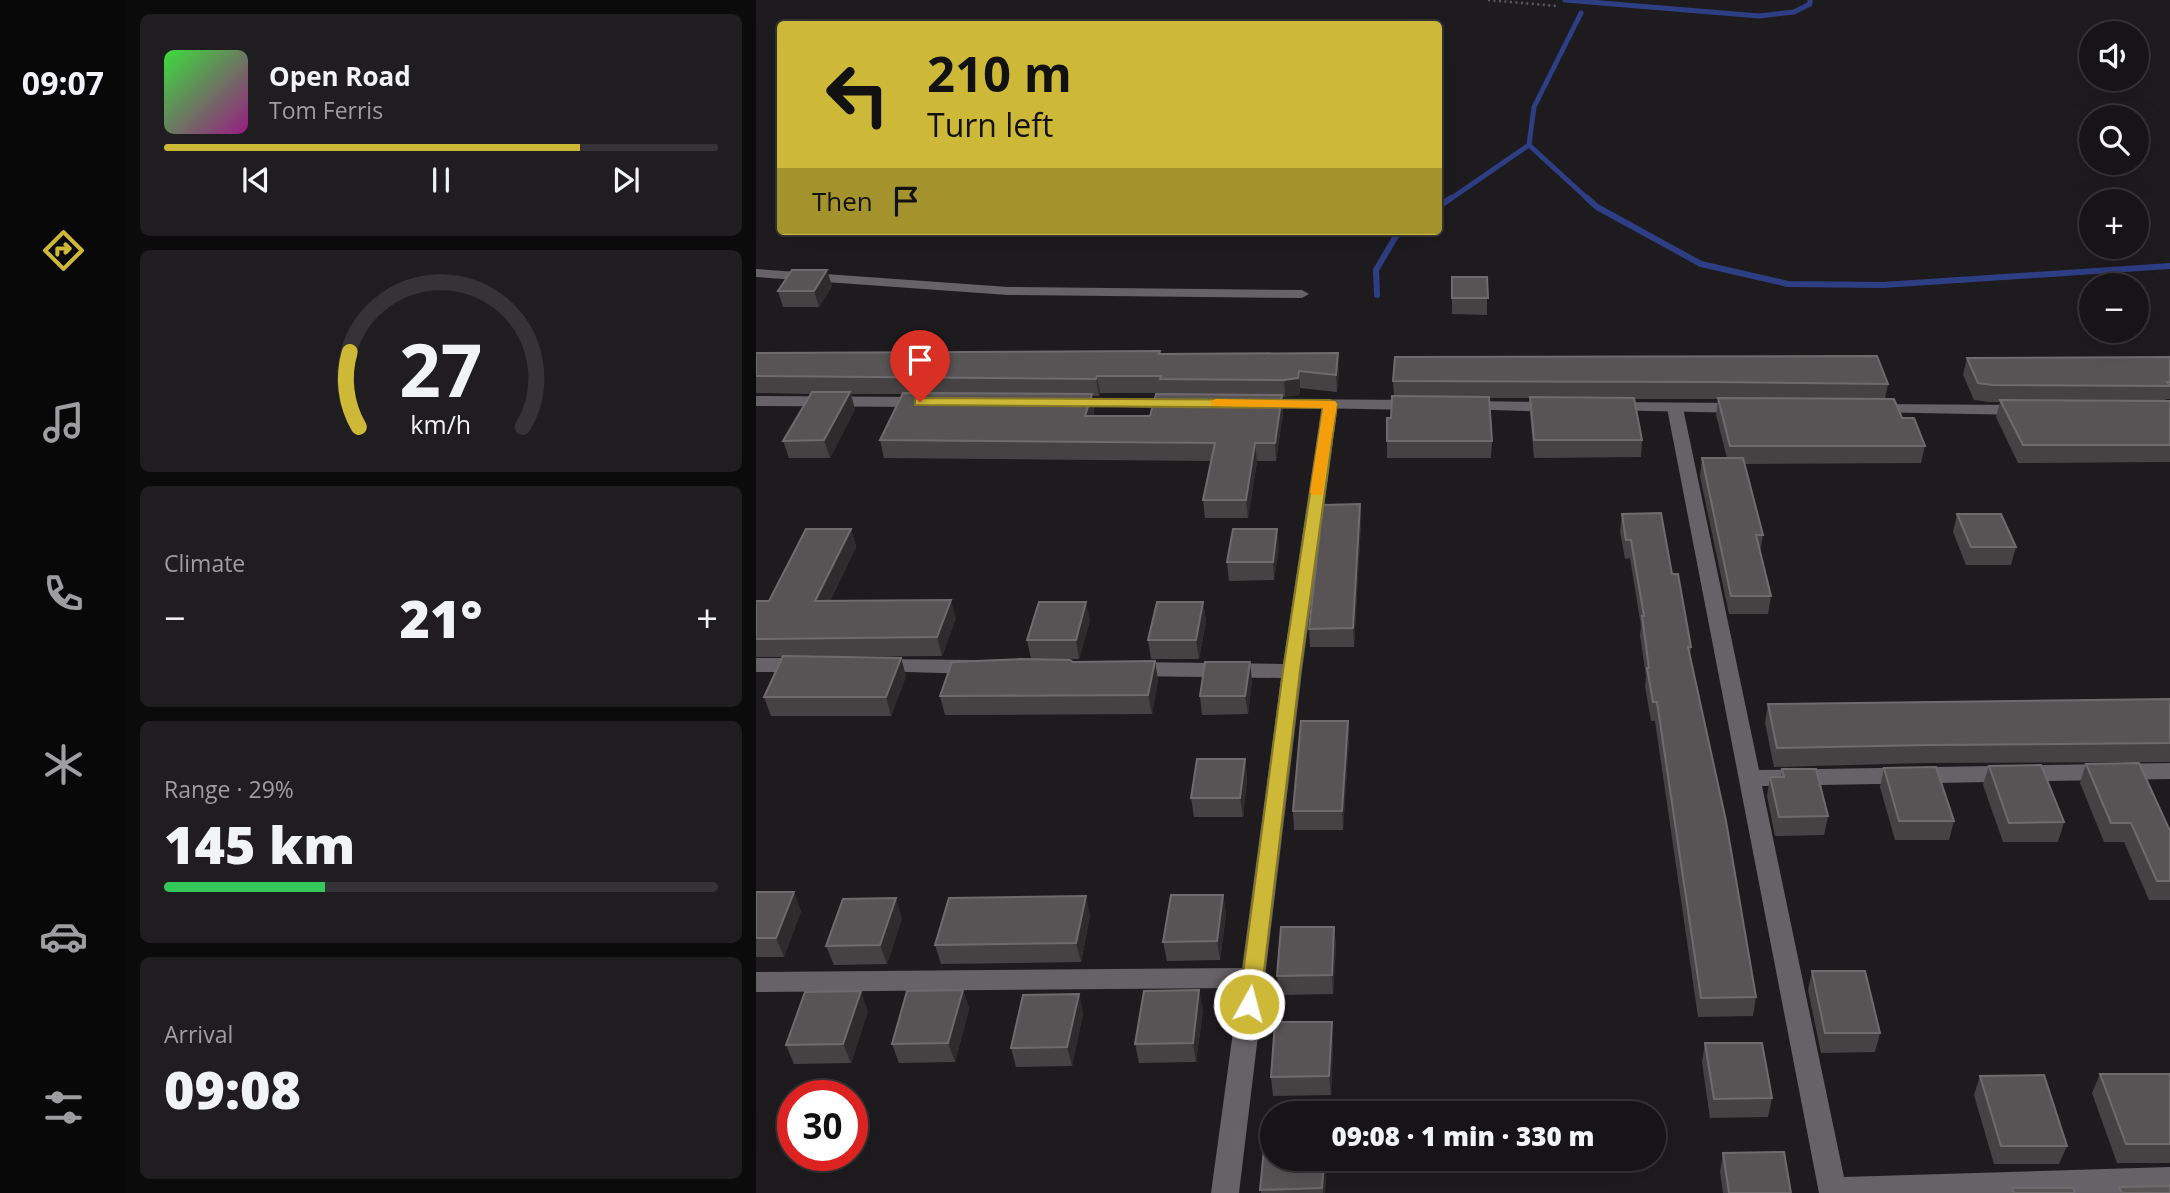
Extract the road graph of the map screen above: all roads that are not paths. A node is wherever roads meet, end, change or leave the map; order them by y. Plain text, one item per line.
1 (756, 273) edge
2 (1301, 294) dead end
3 (756, 401) edge
4 (934, 402) edge
5 (1057, 402) edge
6 (1193, 403) edge
7 (1234, 404) edge
8 (1330, 404) junction
9 (1675, 408) junction
10 (1758, 408) edge
11 (1856, 409) edge
12 (2036, 410) edge
13 (756, 665) edge
14 (825, 665) edge
15 (866, 666) edge
16 (989, 667) edge
17 (1113, 669) edge
18 (1292, 671) junction
19 (2170, 771) edge
20 (1749, 778) junction
21 (1253, 978) junction
22 (756, 982) edge
23 (2170, 1180) edge
24 (1833, 1191) edge
25 (1225, 1193) edge

1 - 2 street
3 - 4 street
5 - 6 street
7 - 8 street
8 - 9 street
8 - 18 street
9 - 10 street
9 - 20 street
11 - 12 street
13 - 14 street
15 - 16 street
17 - 18 street
18 - 21 street
19 - 20 street
20 - 24 street
21 - 22 street
21 - 25 street
23 - 24 street

